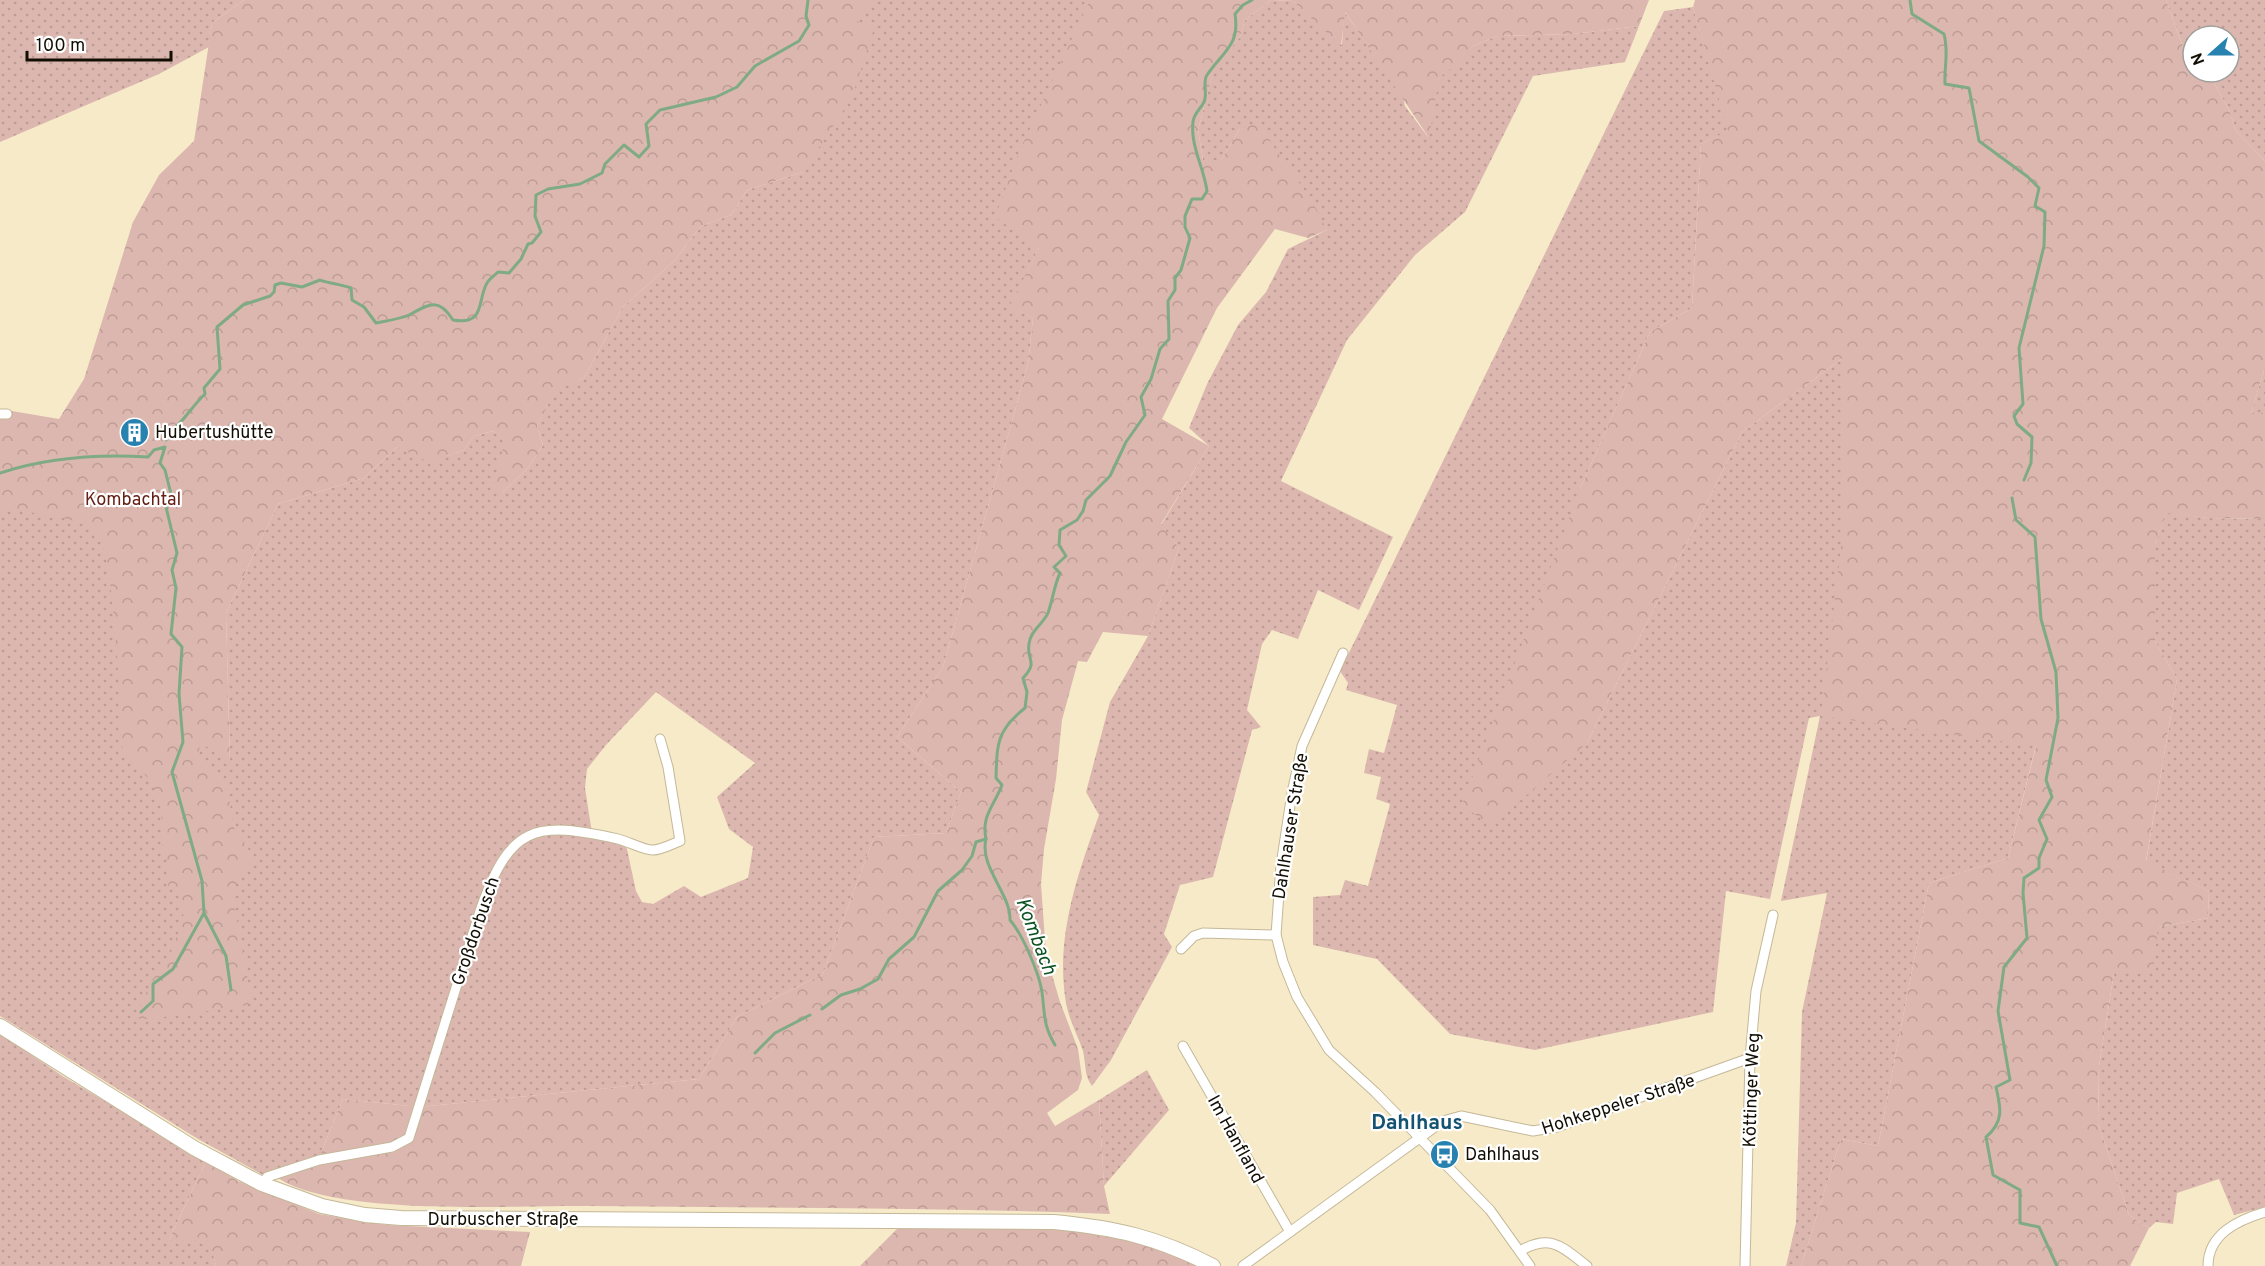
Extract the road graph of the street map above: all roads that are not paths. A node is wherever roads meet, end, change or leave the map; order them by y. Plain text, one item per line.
1 (1343, 653) dead end
2 (660, 739) dead end
3 (1773, 915) dead end
4 (1275, 935) junction
5 (1181, 949) dead end
6 (0, 1026) edge
7 (1183, 1046) dead end
8 (1750, 1058) junction
9 (1420, 1138) junction
10 (262, 1184) junction
11 (2265, 1212) edge
12 (1290, 1232) junction
13 (1520, 1251) junction
14 (1213, 1266) edge
15 (1243, 1266) edge
16 (1530, 1266) edge
17 (1587, 1266) edge
18 (1745, 1266) edge
19 (2208, 1266) edge

1 - 4 street, Dahlhauser Straße
2 - 10 street, Großdorbusch
3 - 8 street, Köttinger Weg
4 - 5 street
4 - 9 street, Dahlhauser Straße
6 - 10 main road, Durbuscher Straße
7 - 12 street, Im Hanfland
8 - 9 street, Hohkeppeler Straße
8 - 18 street, Köttinger Weg
9 - 12 street, Hohkeppeler Straße
9 - 13 street, Dahlhauser Straße
10 - 14 main road, Durbuscher Straße
11 - 19 street
12 - 15 street, Hohkeppeler Straße
13 - 16 street, Dahlhauser Straße
13 - 17 street

